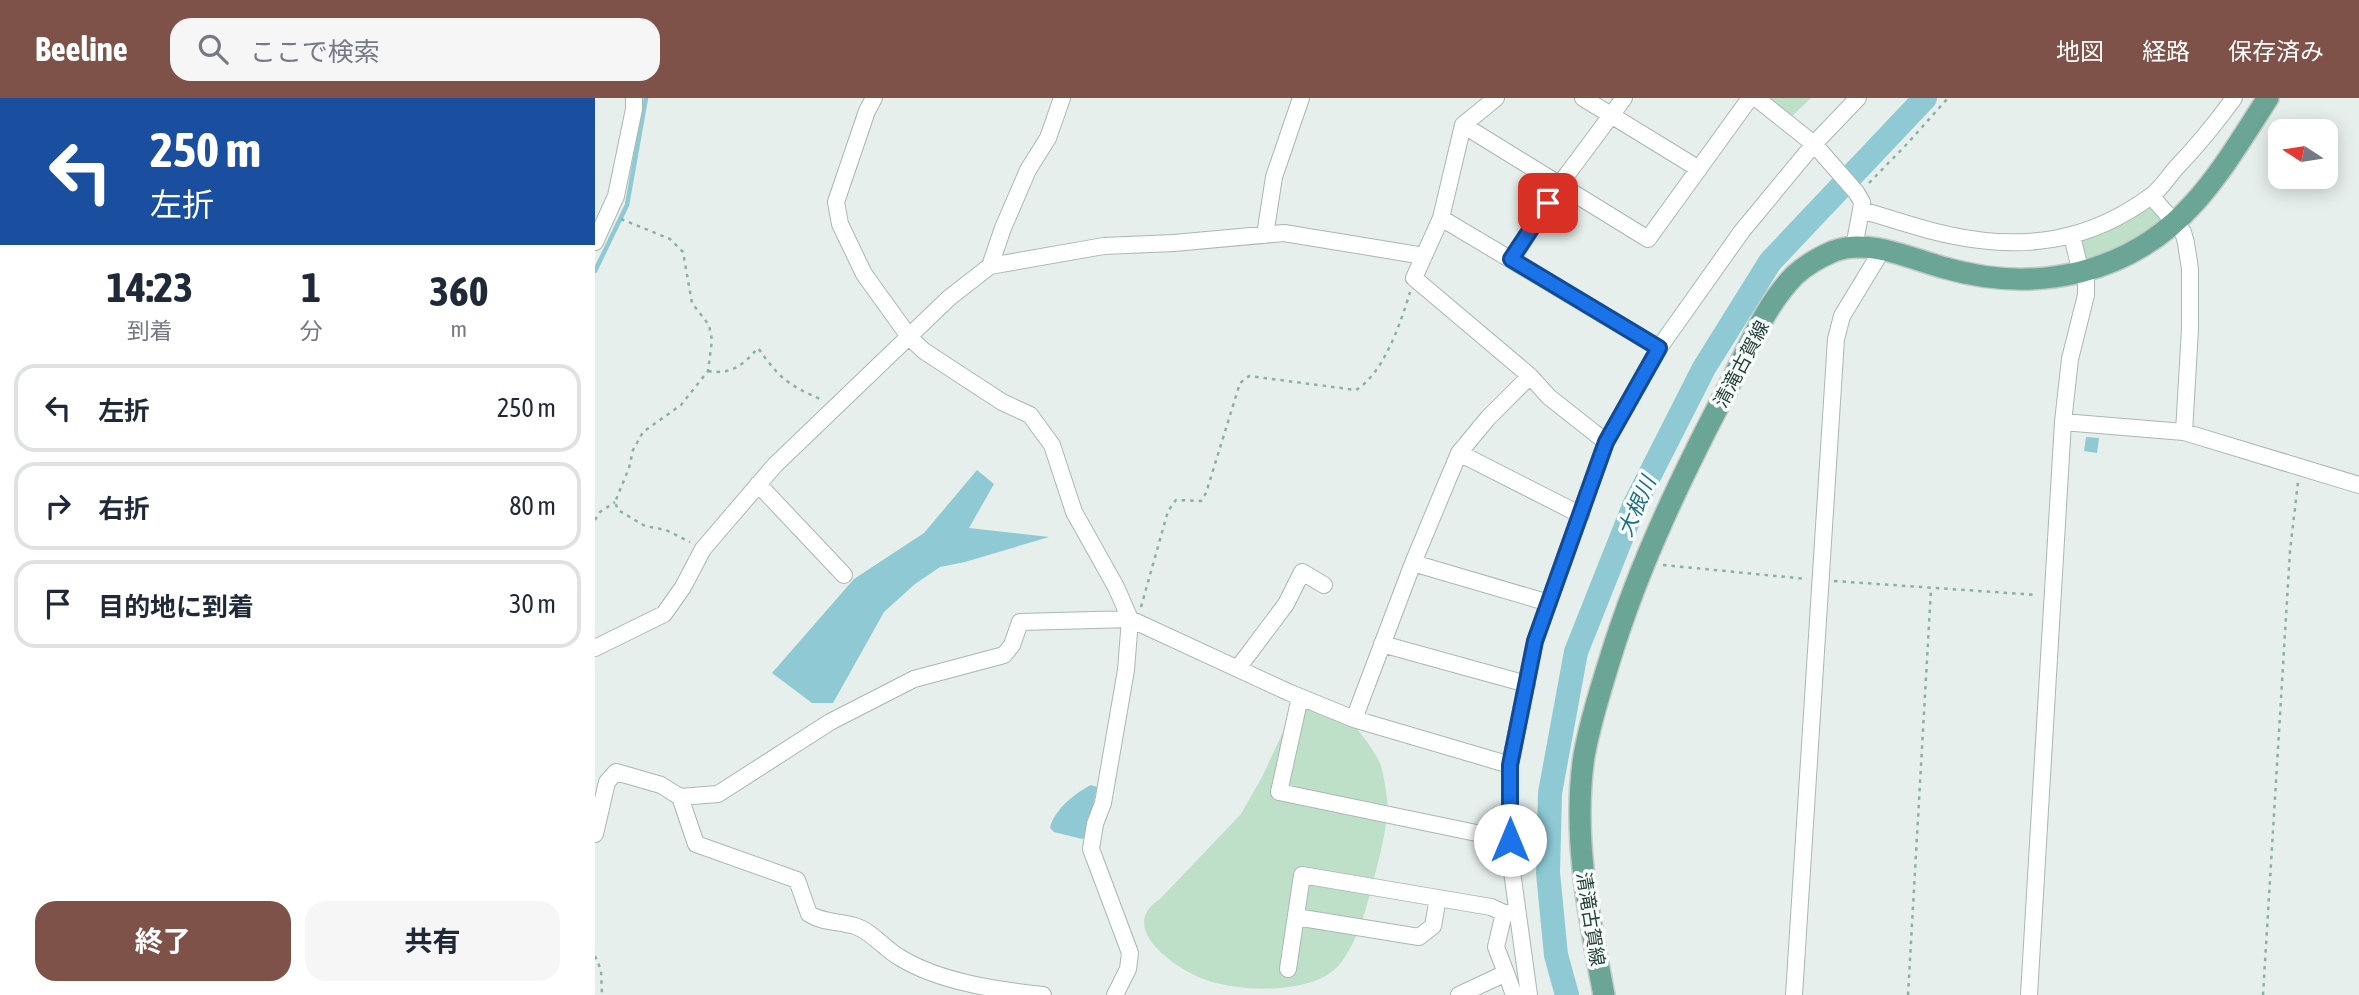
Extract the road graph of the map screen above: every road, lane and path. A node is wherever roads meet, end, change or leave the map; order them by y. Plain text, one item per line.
1 (634, 98) edge
2 (874, 98) edge
3 (1062, 98) edge
4 (1301, 98) edge
5 (1496, 98) edge
6 (1583, 98) edge
7 (1624, 98) edge
8 (1749, 98) edge
9 (1756, 98) edge
10 (1858, 98) edge
11 (1948, 98) edge
12 (2234, 98) edge
13 (2268, 98) edge
14 (1611, 115) junction
15 (1463, 125) junction
16 (1816, 146) junction
17 (1699, 169) junction
18 (1560, 184) junction
19 (2151, 196) junction
20 (1859, 199) junction
21 (608, 214) junction
22 (1441, 218) junction
23 (2174, 222) junction
24 (1265, 235) junction
25 (2072, 236) junction
26 (595, 243) edge
27 (1854, 247) junction
28 (1882, 250) junction
29 (1424, 256) junction
30 (1511, 259) junction
31 (990, 266) junction
32 (2084, 273) junction
33 (1414, 278) junction
34 (910, 338) junction
35 (1659, 348) junction
36 (708, 371) junction
37 (1530, 376) junction
38 (835, 405) junction
39 (2063, 422) junction
40 (2184, 432) junction
41 (1606, 442) junction
42 (1459, 453) junction
43 (2300, 466) junction
44 (758, 484) junction
45 (2359, 485) edge
46 (615, 502) junction
47 (1581, 515) junction
48 (595, 520) edge
49 (703, 549) junction
50 (1413, 563) junction
51 (1643, 564) junction
52 (844, 575) dead end
53 (1821, 580) junction
54 (1324, 585) dead end
55 (1931, 588) junction
56 (2053, 597) junction
57 (1549, 603) junction
58 (1130, 619) junction
59 (1382, 644) junction
60 (595, 648) edge
61 (1238, 668) junction
62 (1527, 684) junction
63 (1300, 697) junction
64 (1354, 719) junction
65 (1510, 765) junction
66 (680, 797) junction
67 (595, 834) edge
68 (1510, 840) junction
69 (1438, 898) junction
70 (1510, 913) junction
71 (1296, 917) junction
72 (595, 956) edge
73 (1288, 969) dead end
74 (1506, 973) junction
75 (988, 989) junction
76 (602, 995) edge
77 (969, 995) edge
78 (1043, 995) edge
79 (1115, 995) edge
80 (1459, 995) edge
81 (1514, 995) edge
82 (1529, 995) edge
83 (1604, 995) edge
84 (1794, 995) edge
85 (1908, 995) edge
86 (2029, 995) edge
87 (2263, 995) edge

1 - 21 street
2 - 34 street
3 - 31 street
4 - 24 street
5 - 15 street
6 - 14 street
7 - 14 street
8 - 17 street
9 - 16 street
10 - 16 street
11 - 20 path
12 - 19 street
13 - 23 main road, 清滝古賀線
14 - 17 street
14 - 18 street
15 - 18 street
15 - 22 street
16 - 20 street
16 - 35 street
17 - 18 street
18 - 30 street
19 - 23 street
19 - 25 street
20 - 25 street
20 - 27 street
21 - 26 street
21 - 36 path
22 - 29 street
22 - 30 street
23 - 32 main road, 清滝古賀線
23 - 40 street
24 - 29 street
24 - 31 street
25 - 32 street
27 - 28 main road, 清滝古賀線
27 - 51 main road, 清滝古賀線
28 - 32 main road, 清滝古賀線
28 - 53 street
29 - 33 street
30 - 35 street
31 - 34 street
32 - 39 street
33 - 37 street
33 - 58 path
34 - 38 street
34 - 58 street
35 - 41 street
36 - 38 path
36 - 46 path
37 - 41 street
37 - 42 street
38 - 44 street
39 - 40 street
39 - 56 street
40 - 43 street
41 - 47 street
42 - 47 street
42 - 50 street
43 - 45 street
43 - 87 path
44 - 49 street
44 - 52 street
46 - 48 path
46 - 49 path
47 - 57 street
49 - 60 street
50 - 57 street
50 - 59 street
51 - 53 path
51 - 83 main road, 清滝古賀線
53 - 55 path
53 - 84 street
54 - 61 street
55 - 56 path
55 - 85 path
56 - 86 street
57 - 62 street
58 - 61 street
58 - 66 street
58 - 79 street
59 - 62 street
59 - 64 street
61 - 63 street
62 - 65 street
63 - 64 street
63 - 68 street
64 - 65 street
65 - 68 street
66 - 67 street
66 - 75 street
68 - 70 street
69 - 70 street
69 - 71 street
69 - 71 street
70 - 74 street
70 - 82 street
71 - 73 street
72 - 76 path
74 - 80 street
74 - 81 street
75 - 77 street
75 - 78 street

